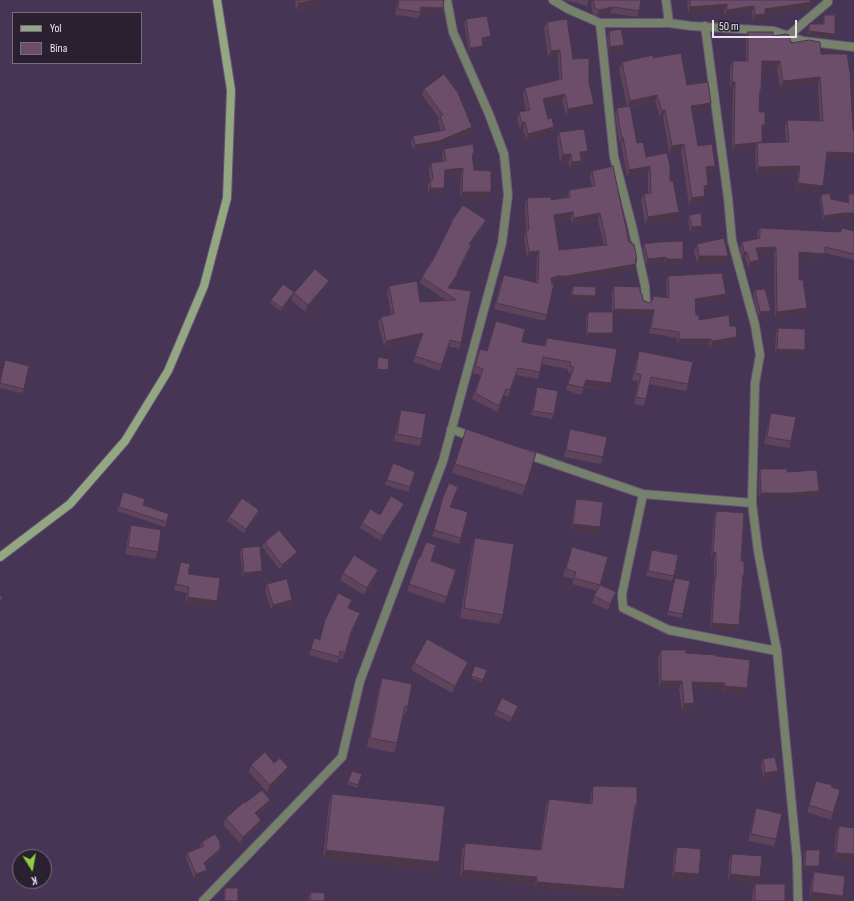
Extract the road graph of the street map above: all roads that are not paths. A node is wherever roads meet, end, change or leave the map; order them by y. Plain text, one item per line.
1 (217, 0) edge
2 (447, 0) edge
3 (553, 0) edge
4 (666, 0) edge
5 (828, 0) edge
6 (600, 23) junction
7 (669, 23) junction
8 (705, 26) junction
9 (788, 36) junction
10 (854, 47) edge
11 (646, 303) edge
12 (451, 430) junction
13 (480, 439) edge
14 (517, 451) edge
15 (643, 494) junction
16 (752, 503) junction
17 (0, 557) edge
18 (777, 650) junction
19 (203, 901) edge
20 (798, 901) edge

1 - 17 street
2 - 12 street
3 - 6 street
4 - 7 street
5 - 9 street
6 - 7 street
6 - 11 street
7 - 8 street
8 - 9 street
8 - 16 street
9 - 10 street
12 - 13 street
12 - 19 street
14 - 15 street
15 - 16 street
15 - 18 street
16 - 18 street
18 - 20 street

